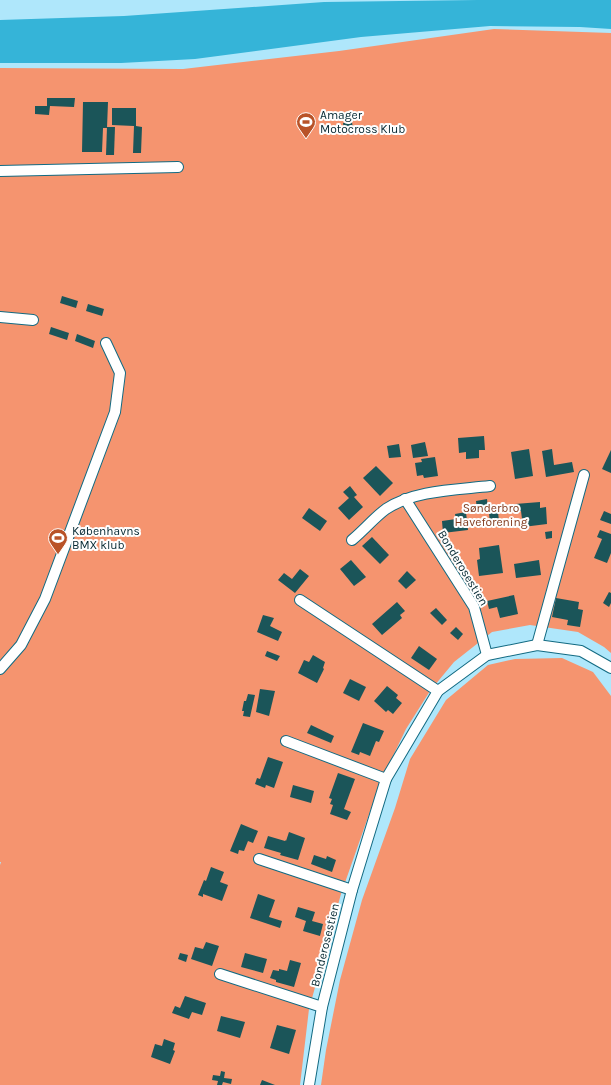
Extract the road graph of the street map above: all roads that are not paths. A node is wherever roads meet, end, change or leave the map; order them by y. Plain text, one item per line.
1 (178, 166) dead end
2 (0, 171) edge
3 (0, 317) edge
4 (33, 320) dead end
5 (106, 343) dead end
6 (584, 475) dead end
7 (490, 486) dead end
8 (405, 499) junction
9 (352, 540) dead end
10 (300, 600) dead end
11 (537, 644) junction
12 (487, 654) junction
13 (611, 668) edge
14 (0, 669) edge
15 (438, 691) junction
16 (286, 741) dead end
17 (386, 779) junction
18 (259, 859) dead end
19 (352, 890) junction
20 (220, 974) dead end
21 (322, 1007) junction
22 (309, 1085) edge

1 - 2 lane
3 - 4 lane
5 - 14 lane
6 - 11 lane
7 - 8 lane
8 - 9 lane
8 - 12 lane, Bonderosestien
10 - 15 lane
11 - 12 lane, Bonderosestien
11 - 13 lane, Bonderosestien
12 - 15 lane, Bonderosestien
15 - 17 lane, Bonderosestien
16 - 17 lane
17 - 19 lane, Bonderosestien
18 - 19 lane, Bonderosestien
19 - 21 lane, Bonderosestien
20 - 21 lane, Bonderosestien
21 - 22 lane, Bonderosestien

